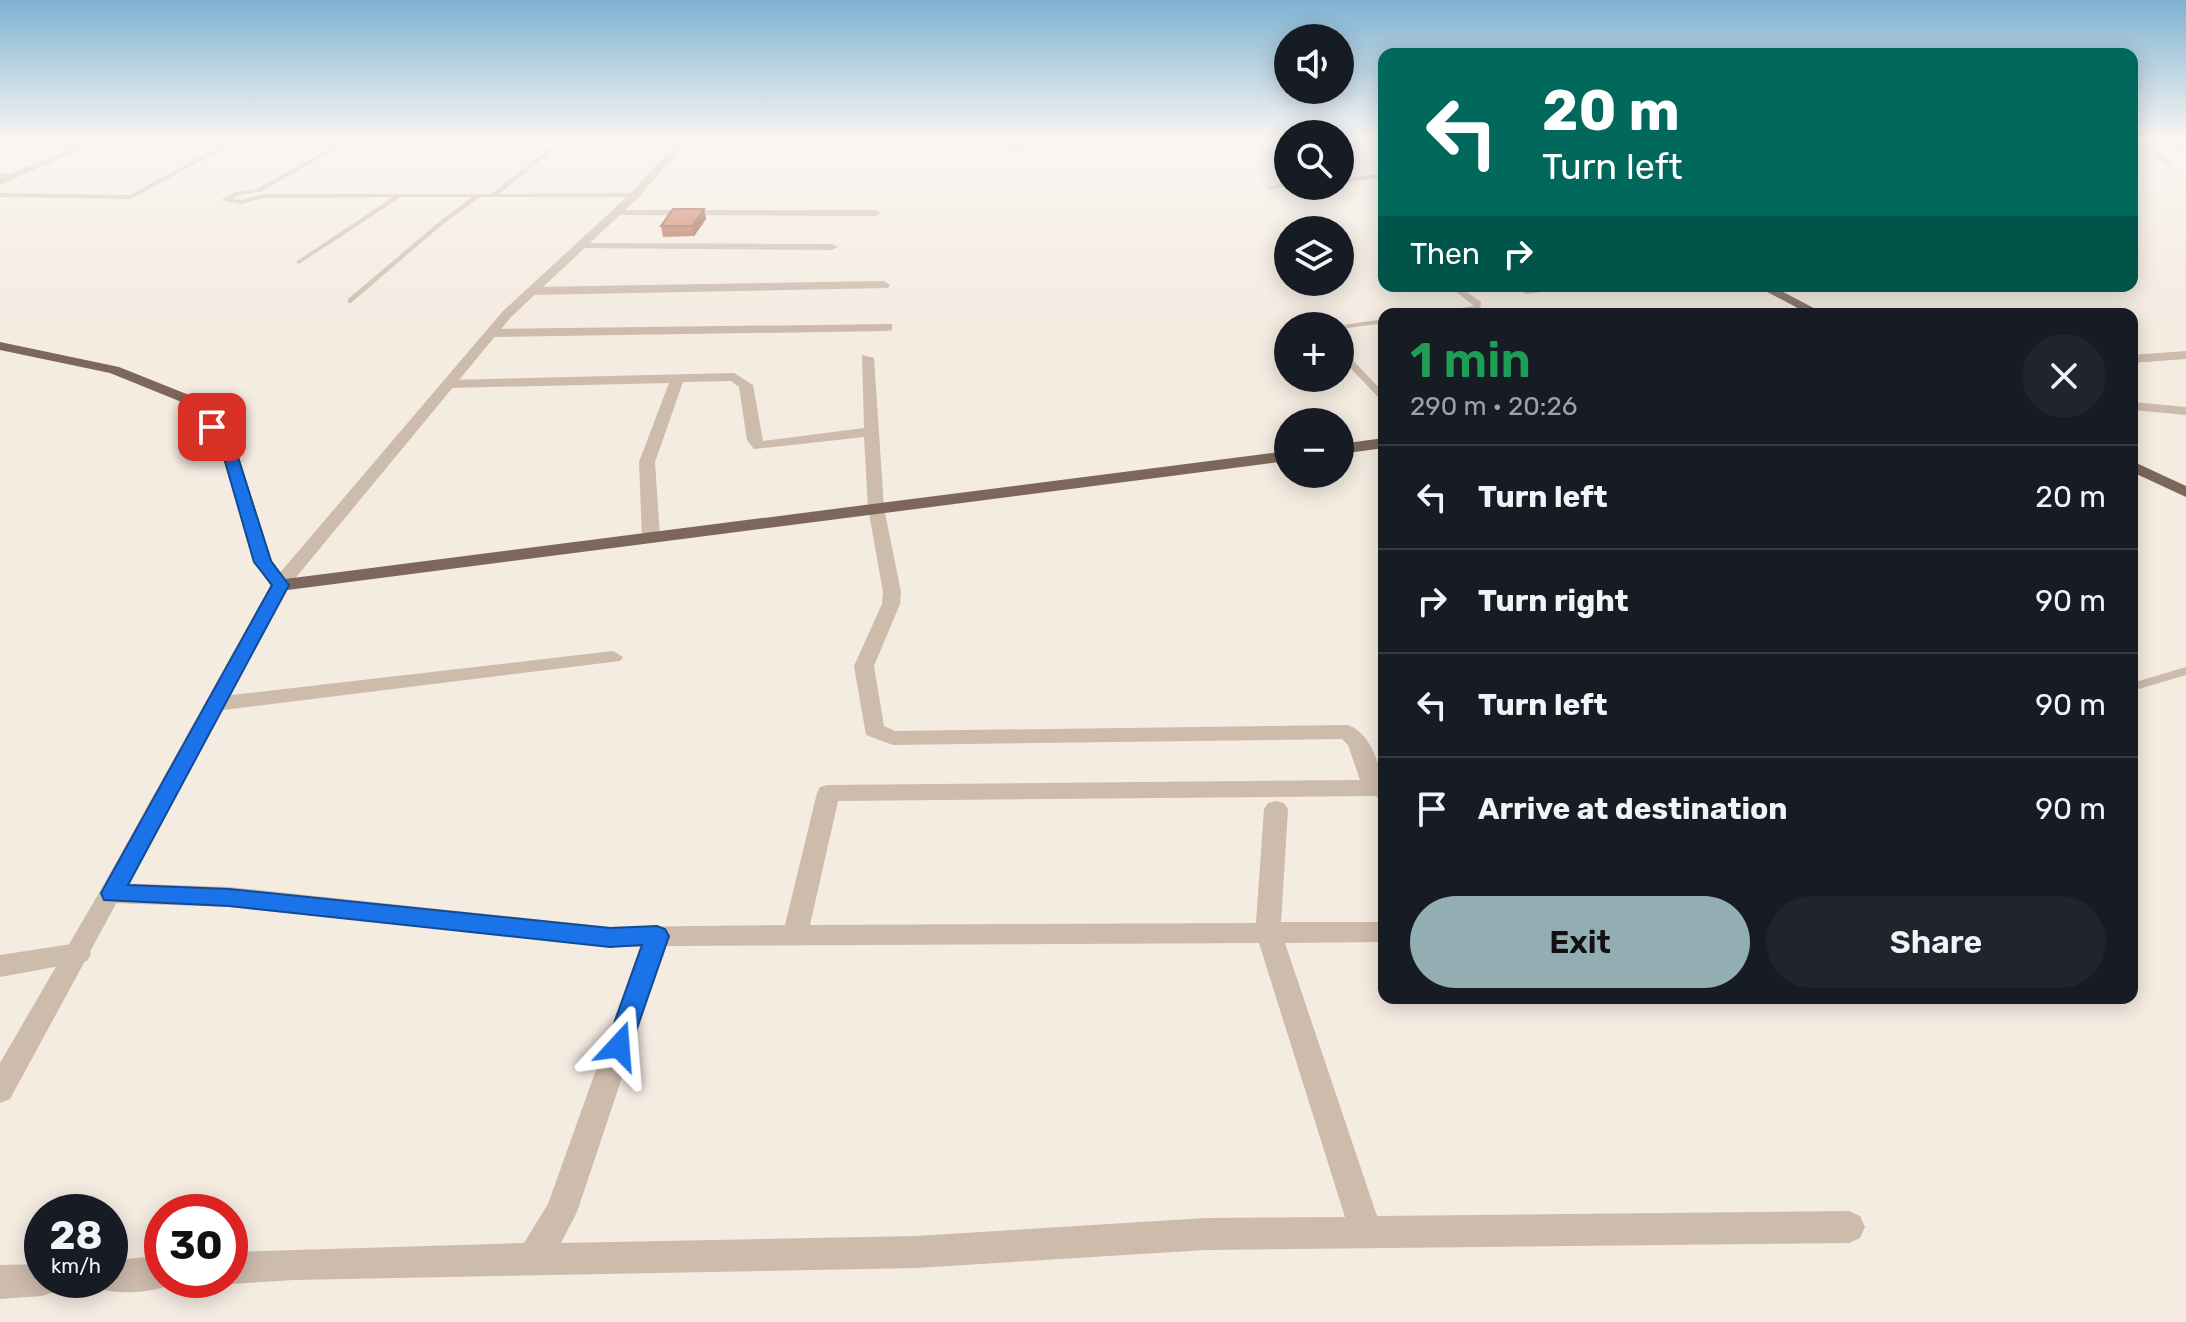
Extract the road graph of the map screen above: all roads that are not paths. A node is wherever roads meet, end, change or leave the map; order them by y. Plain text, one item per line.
1 (392, 201) edge
2 (471, 201) edge
3 (629, 201) edge
4 (615, 213) junction
5 (876, 213) dead end
6 (580, 246) junction
7 (832, 247) dead end
8 (299, 262) dead end
9 (884, 285) dead end
10 (532, 291) junction
11 (1461, 292) edge
12 (1774, 292) edge
13 (351, 301) dead end
14 (1477, 308) edge
15 (1807, 308) edge
16 (1378, 322) edge
17 (1354, 325) edge
18 (887, 327) dead end
19 (492, 333) junction
20 (0, 346) edge
21 (2186, 355) edge
22 (867, 358) dead end
23 (2138, 359) edge
24 (1354, 367) edge
25 (678, 378) junction
26 (448, 384) junction
27 (1378, 392) edge
28 (2138, 407) edge
29 (2186, 411) edge
30 (871, 432) junction
31 (1378, 444) edge
32 (1354, 447) edge
33 (1274, 458) edge
34 (2138, 469) edge
35 (2186, 492) edge
36 (876, 508) junction
37 (651, 537) junction
38 (280, 585) junction
39 (613, 657) dead end
40 (2186, 671) edge
41 (2138, 685) edge
42 (215, 704) junction
43 (1378, 786) edge
44 (1378, 790) edge
45 (1276, 809) dead end
46 (112, 893) junction
47 (1268, 931) junction
48 (1378, 932) edge
49 (795, 935) junction
50 (657, 936) junction
51 (78, 954) junction
52 (0, 966) edge
53 (0, 1090) edge
54 (1849, 1227) dead end
55 (1366, 1232) junction
56 (532, 1260) junction
57 (248, 1268) edge
58 (24, 1281) edge
59 (0, 1282) edge

1 - 8 lane
2 - 13 lane
3 - 4 street
4 - 5 street
4 - 6 street
6 - 7 street
6 - 10 street
9 - 10 street
10 - 19 street
11 - 14 lane
12 - 15 main road
16 - 17 lane
18 - 19 street
19 - 26 street
20 - 38 main road
21 - 23 street
22 - 30 street
24 - 27 lane
25 - 26 street
25 - 30 street
25 - 37 street
26 - 38 street
28 - 29 street
30 - 36 street
31 - 32 main road
33 - 36 main road
34 - 35 main road
36 - 37 main road
36 - 43 street
37 - 38 main road
38 - 42 street
39 - 42 street
40 - 41 lane
42 - 46 street
44 - 49 street
45 - 47 street
46 - 50 street
46 - 51 street
47 - 48 street
47 - 49 street
47 - 55 street
49 - 50 street
50 - 56 street
51 - 52 street
51 - 53 street
54 - 55 street
55 - 56 street
56 - 57 street
58 - 59 street

